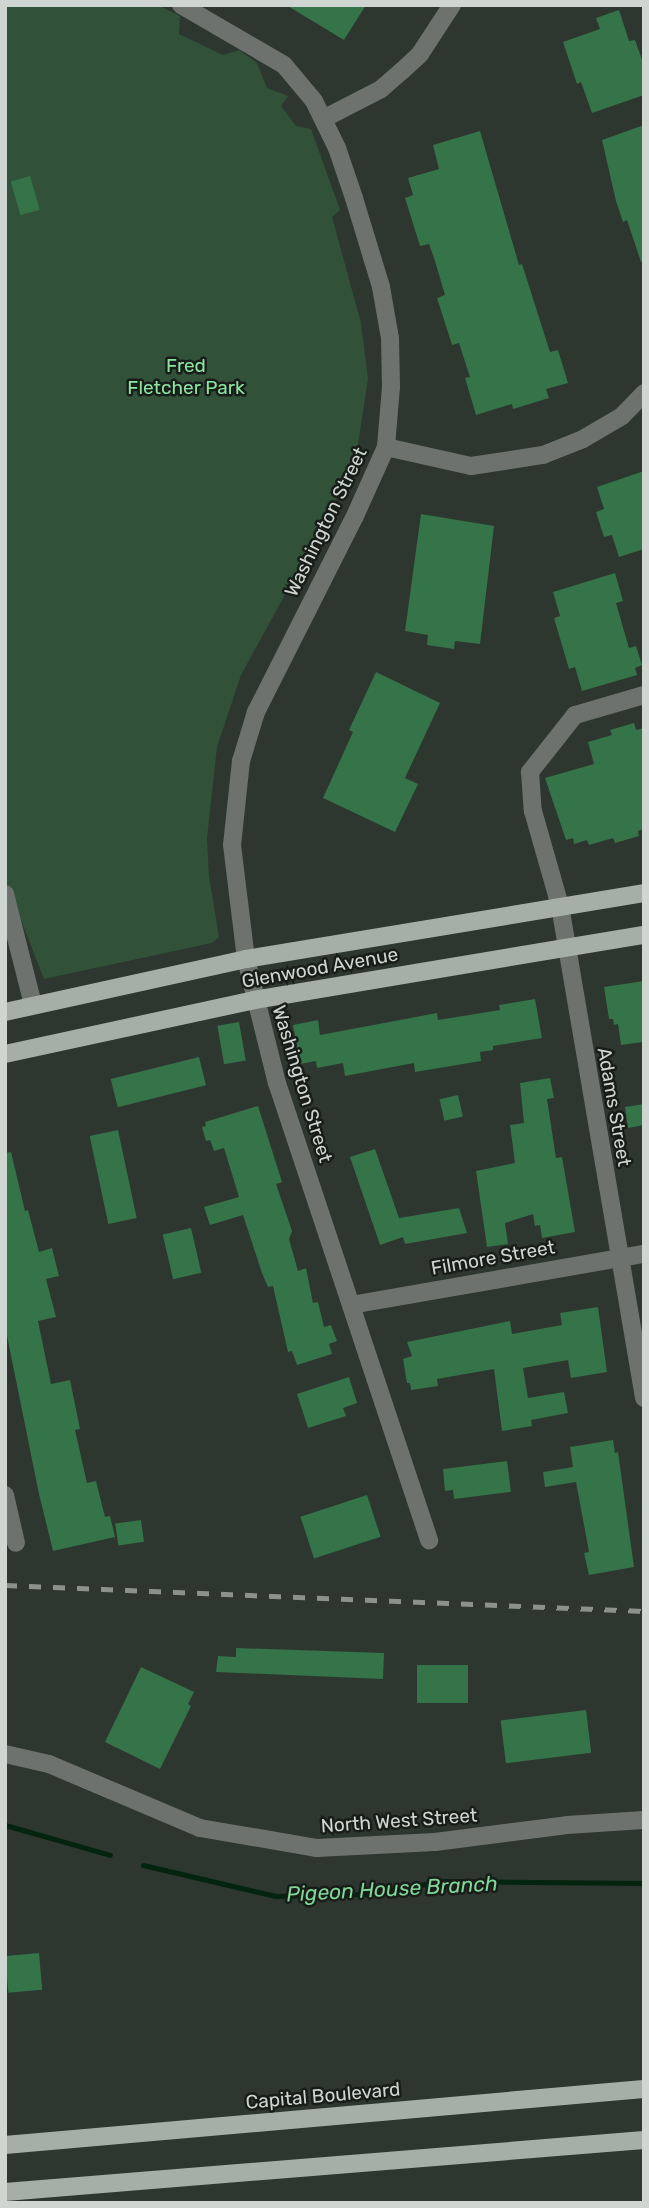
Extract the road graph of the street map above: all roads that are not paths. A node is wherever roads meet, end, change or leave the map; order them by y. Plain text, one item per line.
1 (181, 5) edge
2 (452, 5) edge
3 (323, 119) junction
4 (644, 393) edge
5 (386, 447) junction
6 (644, 695) edge
7 (644, 892) edge
8 (5, 894) edge
9 (560, 906) junction
10 (644, 935) edge
11 (565, 947) junction
12 (246, 959) junction
13 (254, 1000) junction
14 (33, 1005) junction
15 (5, 1012) edge
16 (5, 1054) edge
17 (644, 1254) edge
18 (620, 1258) junction
19 (351, 1305) junction
20 (644, 1398) edge
21 (5, 1495) edge
22 (429, 1539) dead end
23 (16, 1543) dead end
24 (5, 1754) edge
25 (644, 1820) edge
26 (644, 2089) edge
27 (644, 2140) edge
28 (5, 2145) edge
29 (5, 2192) edge

1 - 3 street, Washington Street
2 - 3 street
3 - 5 street, Washington Street
4 - 5 street, Washington Street
5 - 12 street, Washington Street
6 - 9 street, Adams Street
7 - 9 main road, Glenwood Avenue
8 - 14 street
9 - 11 street, Adams Street
9 - 12 main road, Glenwood Avenue
10 - 11 main road, Glenwood Avenue
11 - 13 main road, Glenwood Avenue
11 - 18 street, Adams Street
12 - 13 street, Washington Street
12 - 14 main road, Glenwood Avenue
13 - 16 main road, Glenwood Avenue
13 - 19 street, Washington Street
14 - 15 main road, Glenwood Avenue
17 - 18 street, Filmore Street
18 - 19 street, Filmore Street
18 - 20 street, Adams Street
19 - 22 street, Washington Street
21 - 23 street
24 - 25 street, North West Street
26 - 28 main road, Capital Boulevard
27 - 29 main road

